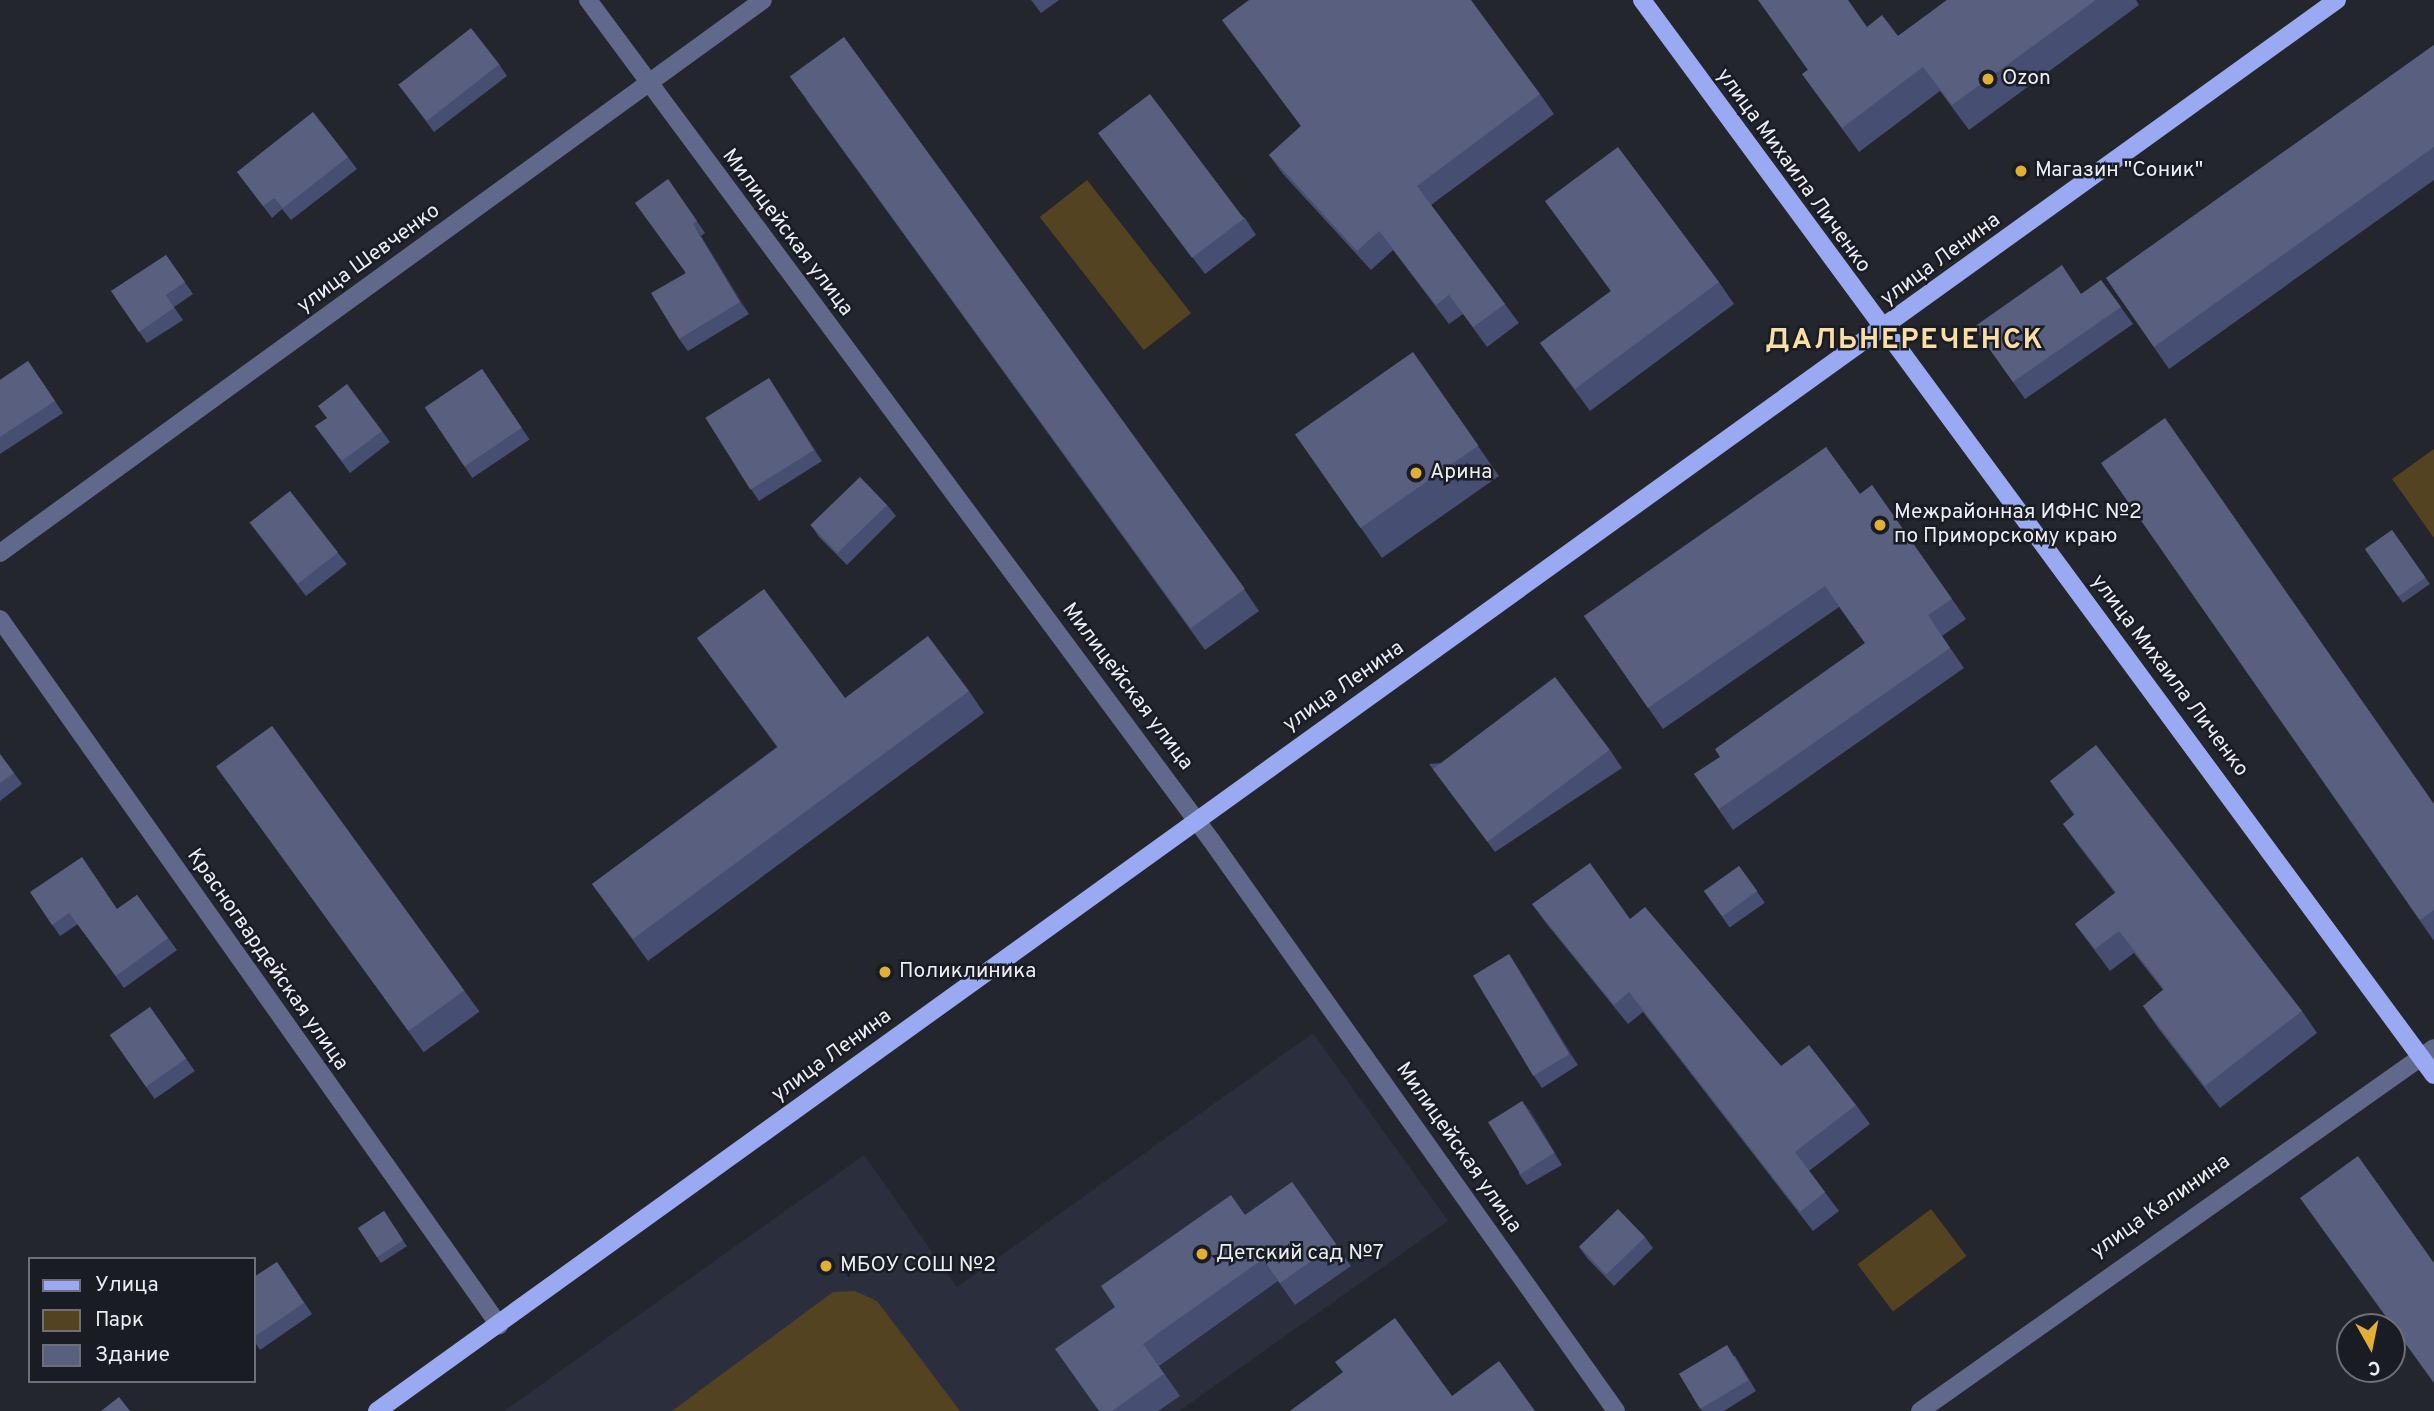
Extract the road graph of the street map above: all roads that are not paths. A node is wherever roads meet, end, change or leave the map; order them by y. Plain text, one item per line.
1 (588, 0) edge
2 (763, 0) edge
3 (1642, 0) edge
4 (2337, 0) edge
5 (648, 86) junction
6 (1884, 330) junction
7 (0, 553) edge
8 (0, 619) edge
9 (1196, 820) junction
10 (2427, 1052) edge
11 (2434, 1075) edge
12 (499, 1325) junction
13 (377, 1411) edge
14 (1616, 1411) edge
15 (1920, 1411) edge

1 - 5 street, Милицейская улица
2 - 5 street, улица Шевченко
3 - 6 main road, улица Михаила Личенко
4 - 6 main road, улица Ленина
5 - 7 street, улица Шевченко
5 - 9 street, Милицейская улица
6 - 9 main road, улица Ленина
6 - 10 main road, улица Михаила Личенко
8 - 12 street, Красногвардейская улица
9 - 12 main road, улица Ленина
9 - 14 street, Милицейская улица
10 - 11 main road, улица Михаила Личенко
10 - 15 street, улица Калинина
12 - 13 main road, улица Ленина

